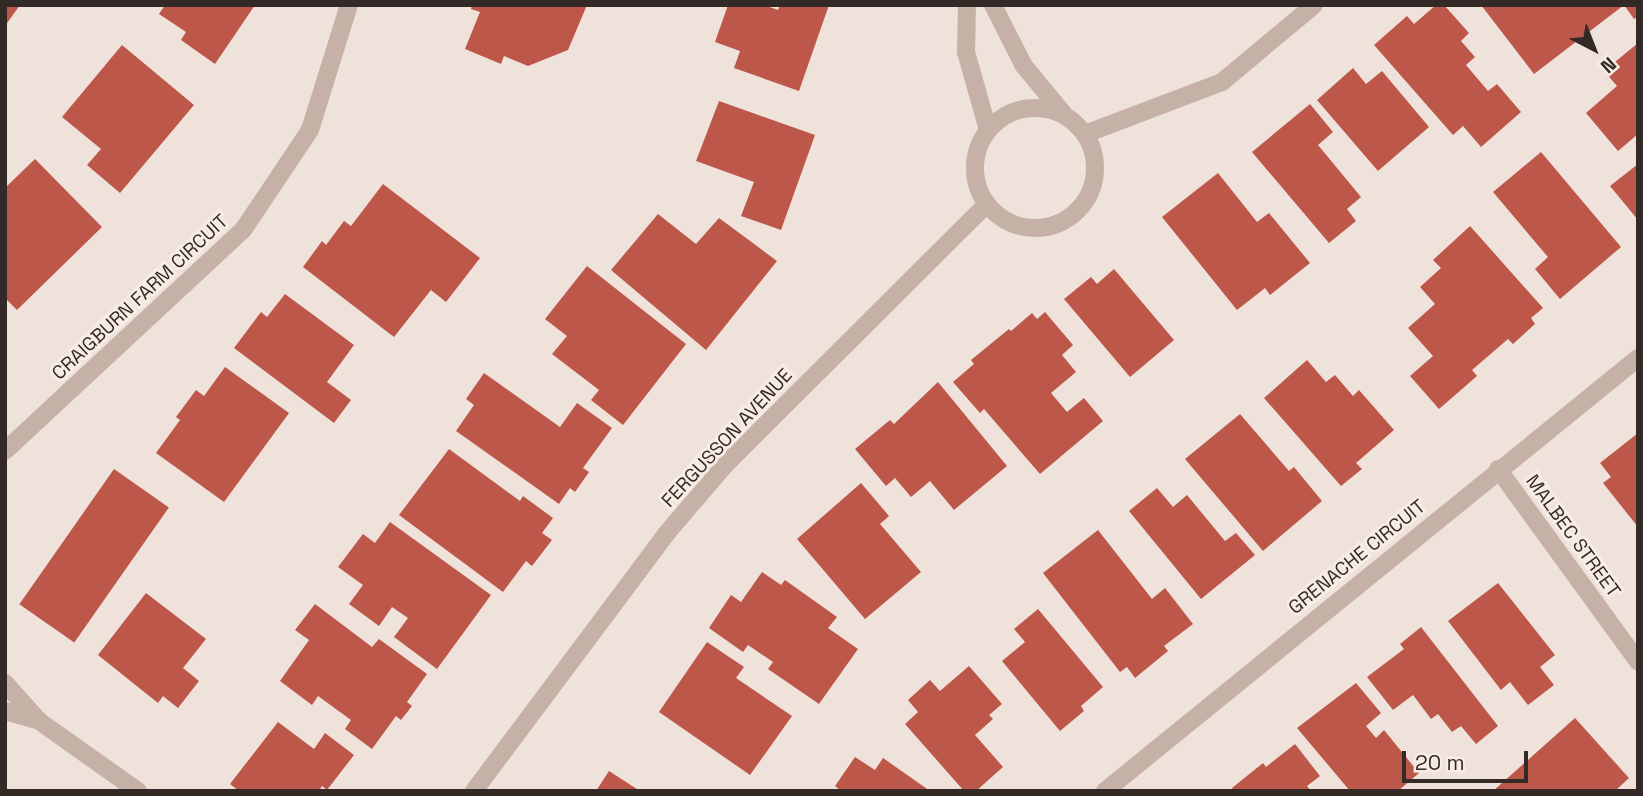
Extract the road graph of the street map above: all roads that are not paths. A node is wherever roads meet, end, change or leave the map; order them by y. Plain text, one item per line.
1 (349, 5) edge
2 (967, 5) edge
3 (993, 5) edge
4 (1314, 5) edge
5 (1063, 114) junction
6 (988, 130) junction
7 (1085, 134) junction
8 (987, 204) junction
9 (1638, 358) edge
10 (5, 451) edge
11 (1498, 468) junction
12 (1638, 662) edge
13 (5, 683) edge
14 (5, 711) edge
15 (39, 720) junction
16 (138, 791) edge
17 (474, 791) edge
18 (1105, 791) edge

1 - 10 street, CRAIGBURN FARM CIRCUIT
2 - 6 street
3 - 5 street
4 - 7 street
5 - 6 street
5 - 7 street
6 - 8 street
7 - 8 street
8 - 17 street, FERGUSSON AVENUE
9 - 11 street, GRENACHE CIRCUIT
11 - 12 street, MALBEC STREET
11 - 18 street, GRENACHE CIRCUIT
13 - 15 street
14 - 15 street
15 - 16 street

